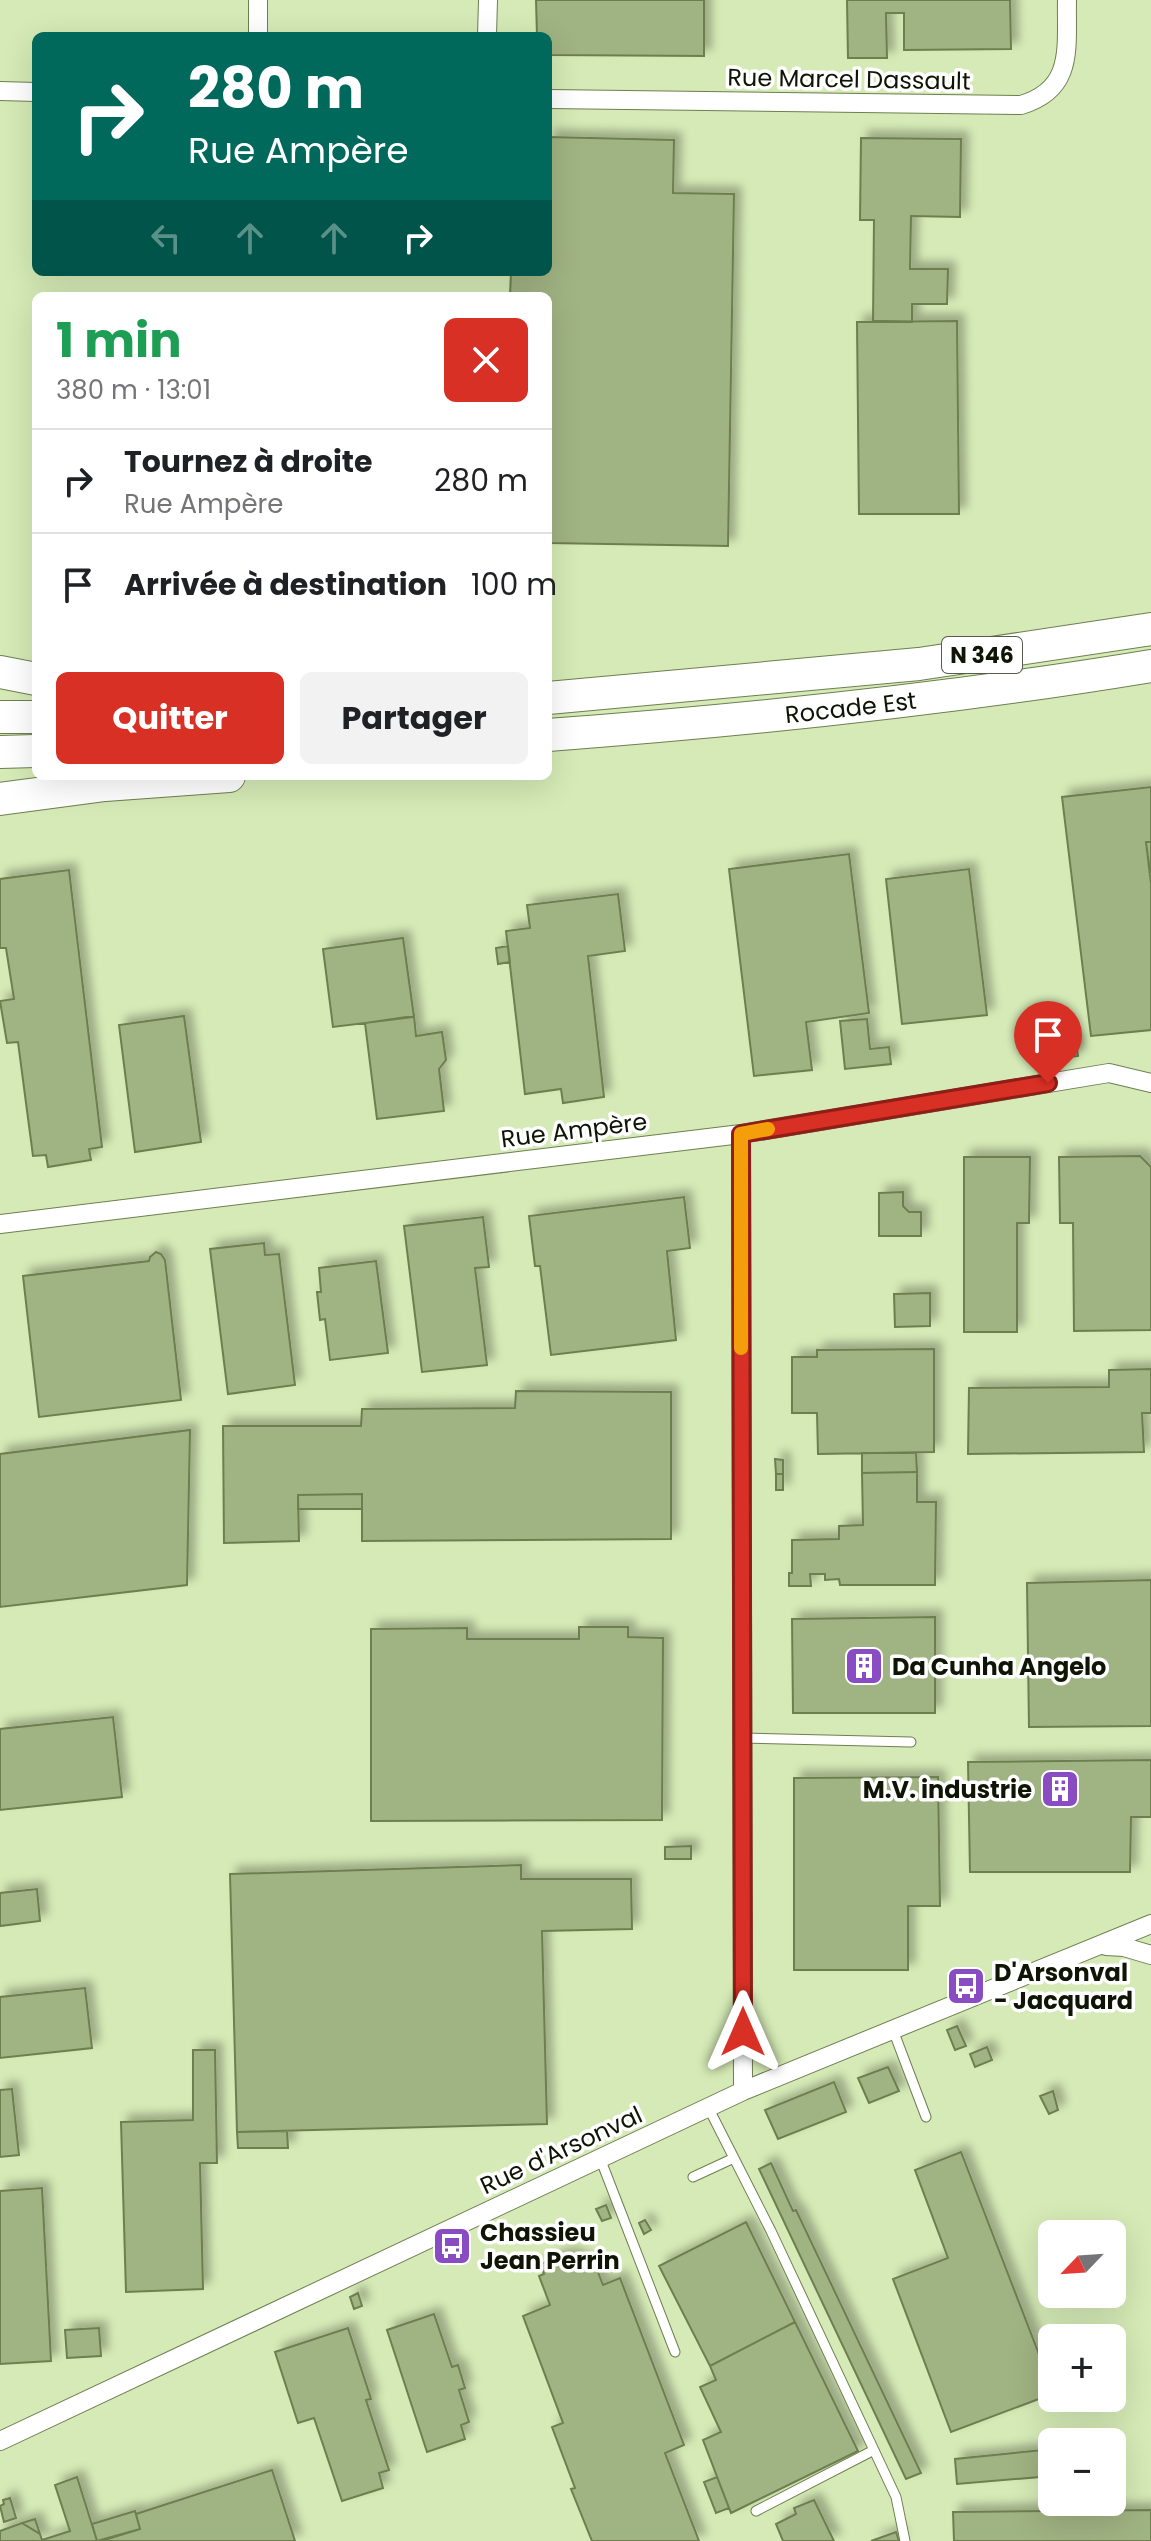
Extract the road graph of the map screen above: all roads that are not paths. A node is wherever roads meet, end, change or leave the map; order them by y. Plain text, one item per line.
1 (258, 0) edge
2 (488, 0) edge
3 (1067, 0) edge
4 (258, 32) edge
5 (487, 32) edge
6 (0, 91) edge
7 (32, 92) edge
8 (552, 99) edge
9 (1151, 629) edge
10 (1151, 666) edge
11 (0, 672) edge
12 (32, 678) edge
13 (552, 698) edge
14 (0, 717) edge
15 (32, 717) edge
16 (552, 735) edge
17 (32, 751) edge
18 (0, 752) edge
19 (174, 780) edge
20 (0, 799) edge
21 (1151, 1083) edge
22 (741, 1134) junction
23 (0, 1224) edge
24 (742, 1738) junction
25 (911, 1742) dead end
26 (1151, 1924) edge
27 (1103, 1946) junction
28 (1151, 1955) edge
29 (893, 2030) junction
30 (743, 2091) junction
31 (708, 2107) junction
32 (926, 2117) dead end
33 (600, 2158) junction
34 (734, 2158) junction
35 (693, 2177) dead end
36 (675, 2352) dead end
37 (0, 2441) edge
38 (874, 2450) junction
39 (756, 2511) dead end
40 (905, 2541) edge

1 - 4 street
2 - 5 street
3 - 8 street, Rue Marcel Dassault
6 - 7 street
9 - 13 highway, Rocade Est / N 346
10 - 16 highway, Rocade Est / N 346
11 - 12 highway
14 - 15 highway
17 - 18 highway
19 - 20 highway
21 - 22 street, Rue Ampère
22 - 23 street, Rue Ampère
22 - 24 street
24 - 25 lane
24 - 30 street
26 - 27 street, Rue d'Arsonval
27 - 28 street
27 - 29 street, Rue d'Arsonval
29 - 30 street, Rue d'Arsonval
29 - 32 lane
30 - 31 street, Rue d'Arsonval
31 - 33 street, Rue d'Arsonval
31 - 34 lane
33 - 36 lane
33 - 37 street, Rue d'Arsonval
34 - 35 lane
34 - 38 lane
38 - 39 lane
38 - 40 lane

